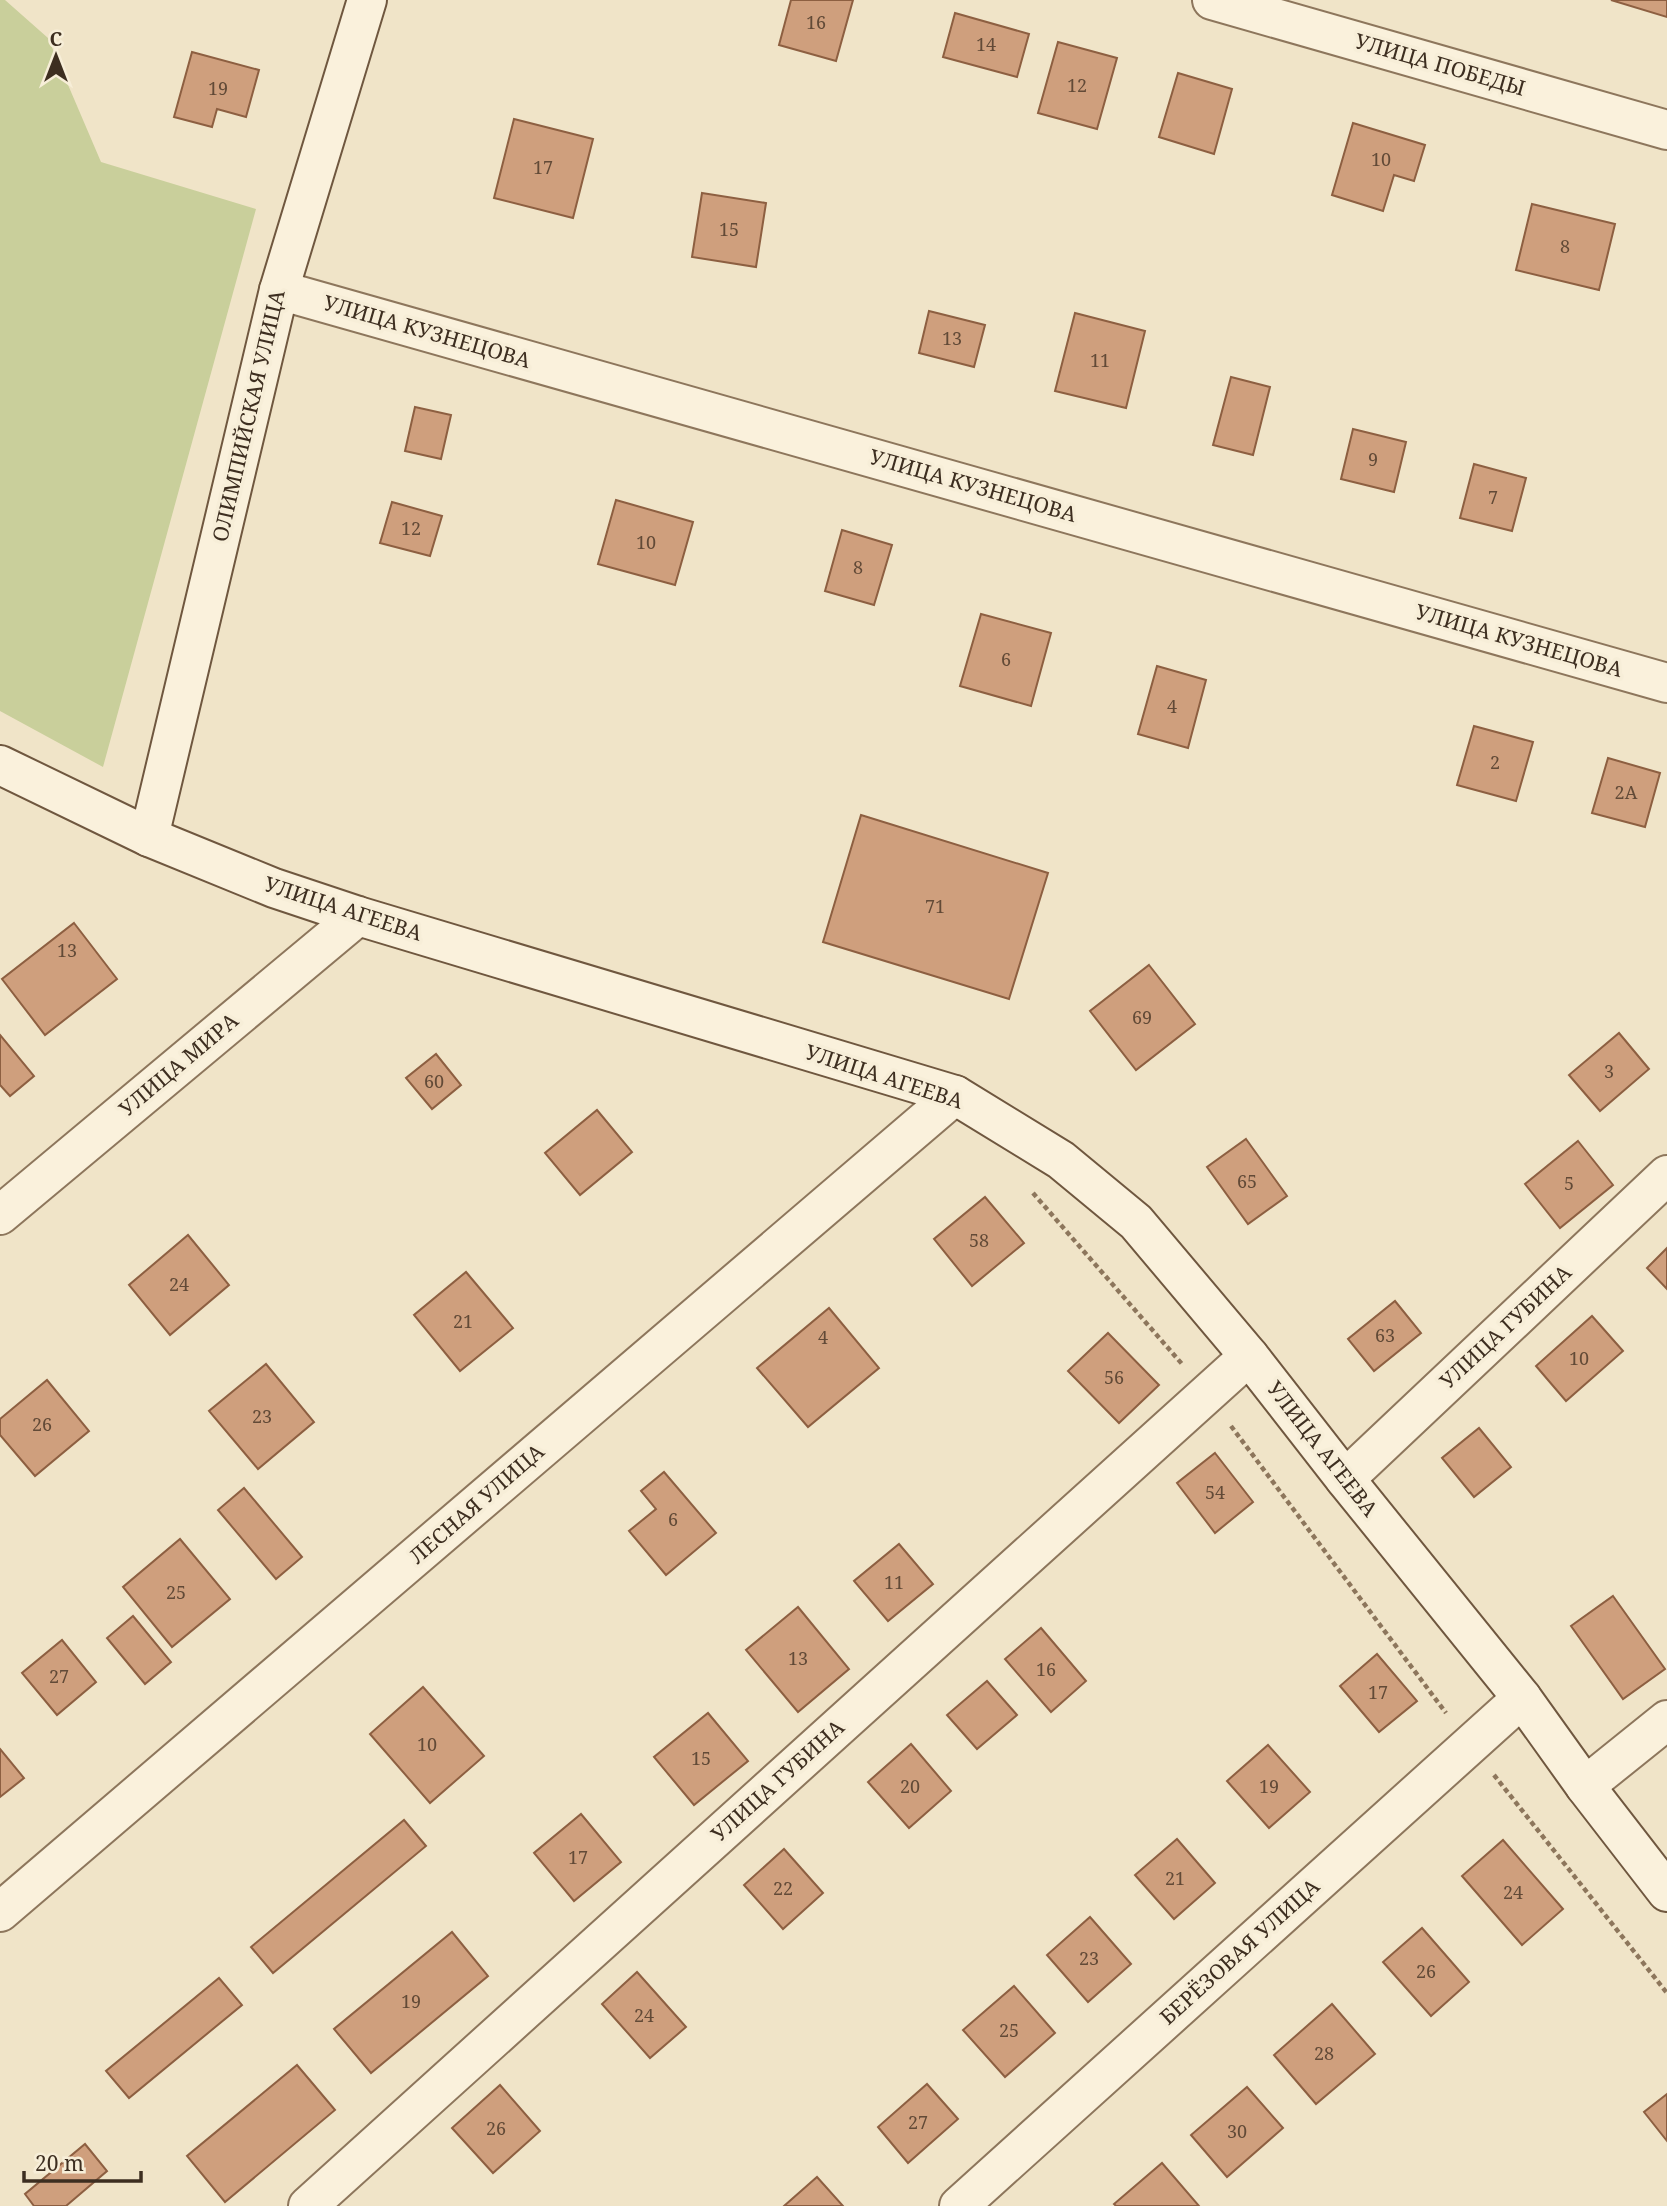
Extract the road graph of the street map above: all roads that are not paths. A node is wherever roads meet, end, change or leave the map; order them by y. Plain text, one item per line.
1 (367, 0) edge
2 (1212, 0) edge
3 (1667, 130) edge
4 (279, 290) junction
5 (1667, 683) edge
6 (0, 765) edge
7 (149, 837) junction
8 (358, 916) junction
9 (955, 1096) junction
10 (1667, 1175) edge
11 (0, 1215) edge
12 (1249, 1356) junction
13 (1345, 1479) junction
14 (1522, 1698) junction
15 (1667, 1720) edge
16 (1585, 1786) junction
17 (1667, 1892) edge
18 (0, 1912) edge
19 (308, 2206) edge
20 (959, 2206) edge

1 - 4 street, ОЛИМПИЙСКАЯ УЛИЦА
2 - 3 street, УЛИЦА ПОБЕДЫ
4 - 5 street, УЛИЦА КУЗНЕЦОВА
4 - 7 street, ОЛИМПИЙСКАЯ УЛИЦА
6 - 7 street, УЛИЦА АГЕЕВА
7 - 8 street, УЛИЦА АГЕЕВА
8 - 9 street, УЛИЦА АГЕЕВА
8 - 11 street, УЛИЦА МИРА
9 - 12 street, УЛИЦА АГЕЕВА
9 - 18 street, ЛЕСНАЯ УЛИЦА
10 - 13 street, УЛИЦА ГУБИНА
12 - 13 street, УЛИЦА АГЕЕВА
12 - 19 street, УЛИЦА ГУБИНА
13 - 14 street, УЛИЦА АГЕЕВА
14 - 16 street, УЛИЦА АГЕЕВА
14 - 20 street, БЕРЁЗОВАЯ УЛИЦА
15 - 16 street
16 - 17 street, УЛИЦА АГЕЕВА

